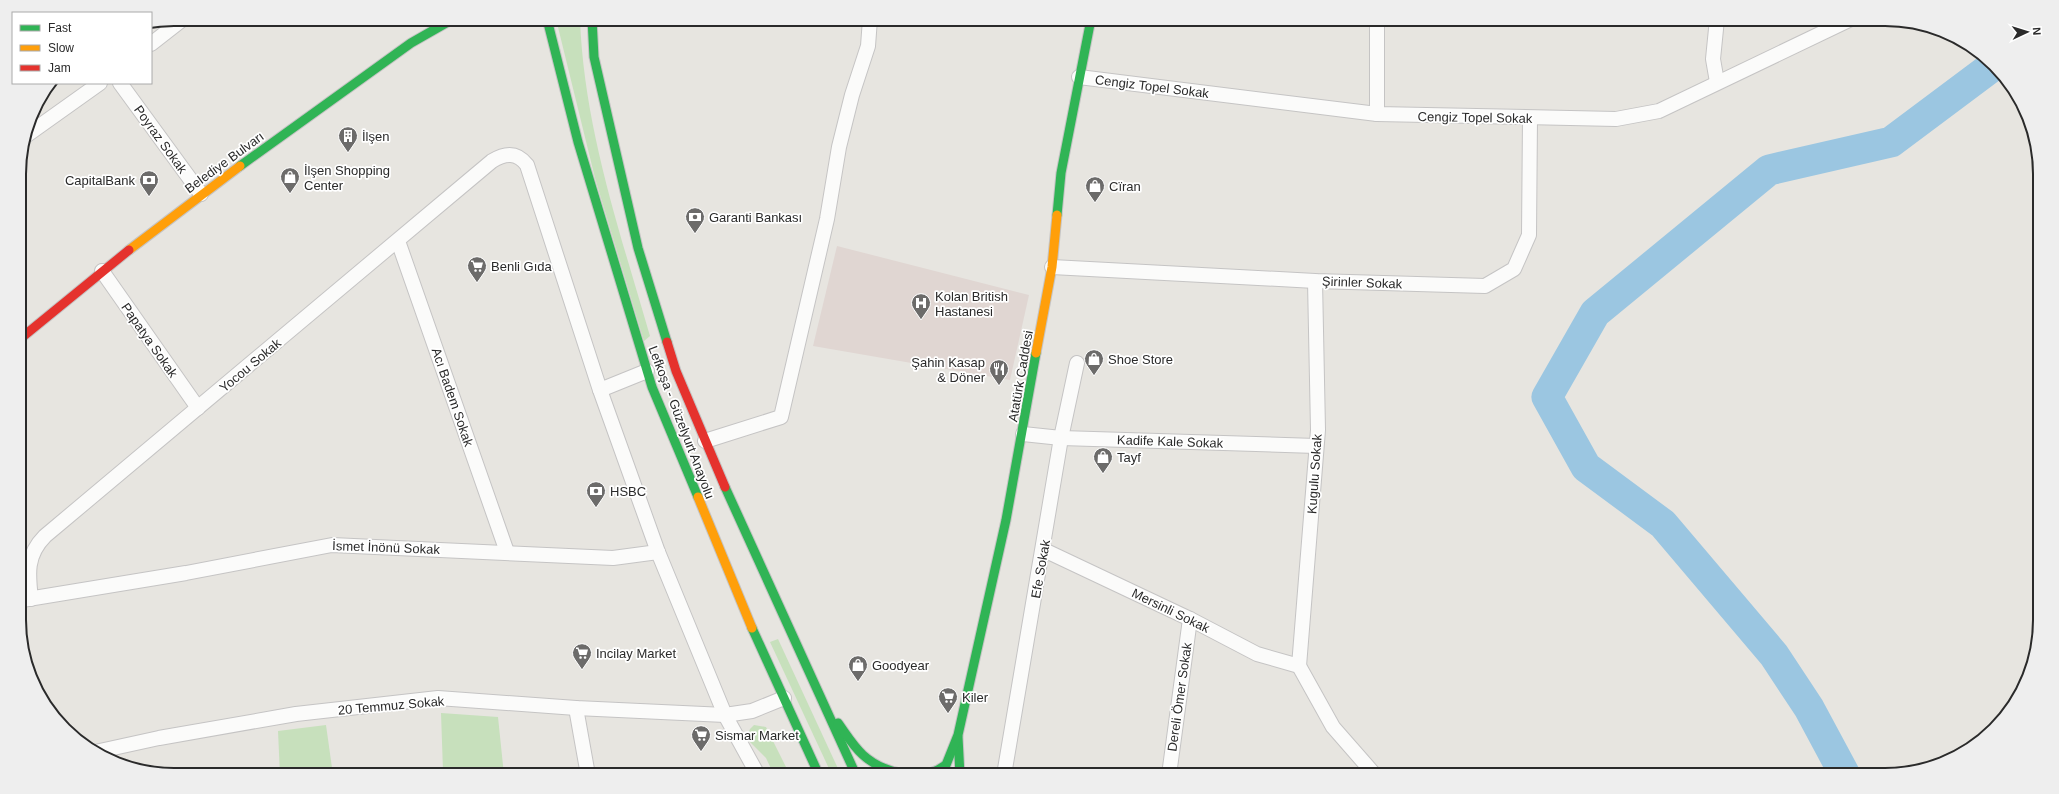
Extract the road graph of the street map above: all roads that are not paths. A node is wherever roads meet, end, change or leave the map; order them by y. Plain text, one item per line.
1 (174, 26) edge
2 (441, 26) edge
3 (549, 26) edge
4 (592, 26) edge
5 (869, 26) edge
6 (1090, 26) edge
7 (1376, 26) edge
8 (1716, 26) edge
9 (1836, 26) edge
10 (152, 43) edge
11 (1079, 77) junction
12 (1717, 82) junction
13 (99, 84) edge
14 (121, 84) edge
15 (1378, 114) junction
16 (1530, 118) junction
17 (33, 131) edge
18 (201, 194) junction
19 (398, 241) junction
20 (1052, 267) junction
21 (102, 271) junction
22 (1315, 281) junction
23 (26, 334) edge
24 (1077, 363) dead end
25 (647, 372) junction
26 (600, 390) junction
27 (198, 408) junction
28 (1023, 434) junction
29 (1061, 438) junction
30 (705, 441) junction
31 (1316, 446) junction
32 (1044, 550) junction
33 (508, 552) junction
34 (658, 552) junction
35 (26, 600) edge
36 (1190, 619) junction
37 (1299, 666) junction
38 (814, 688) junction
39 (784, 698) junction
40 (576, 708) junction
41 (725, 715) junction
42 (958, 735) junction
43 (104, 750) edge
44 (587, 768) edge
45 (754, 768) edge
46 (816, 768) edge
47 (853, 768) edge
48 (889, 768) edge
49 (944, 768) edge
50 (960, 768) edge
51 (1005, 768) edge
52 (1170, 768) edge
53 (1369, 768) edge

1 - 10 street
2 - 18 main road, Belediye Bulvarı
3 - 25 main road, Lefkoşa - Güzelyurt Anayolu
4 - 30 main road, Lefkoşa - Güzelyurt Anayolu
5 - 30 street
6 - 11 main road, Atatürk Caddesi
7 - 15 street
8 - 12 street
9 - 12 street, Cengiz Topel Sokak
11 - 15 street, Cengiz Topel Sokak
11 - 20 main road, Atatürk Caddesi
12 - 16 street, Cengiz Topel Sokak
13 - 17 street
14 - 18 street, Poyraz Sokak
15 - 16 street, Cengiz Topel Sokak
16 - 22 street, Şirinler Sokak
18 - 21 main road, Belediye Bulvarı
19 - 26 street, Yocou Sokak
19 - 27 street, Yocou Sokak
19 - 33 street, Acı Badem Sokak
20 - 22 street, Şirinler Sokak
20 - 28 main road, Atatürk Caddesi
21 - 23 main road, Belediye Bulvarı
21 - 27 street, Papatya Sokak
22 - 31 street, Kugulu Sokak
24 - 29 street, Efe Sokak
25 - 26 street
25 - 39 main road, Lefkoşa - Güzelyurt Anayolu
26 - 34 street
27 - 35 street, Yocou Sokak
28 - 29 street, Kadife Kale Sokak
28 - 42 main road, Atatürk Caddesi
29 - 31 street, Kadife Kale Sokak
29 - 32 street, Efe Sokak
30 - 38 main road, Lefkoşa - Güzelyurt Anayolu
31 - 37 street, Kugulu Sokak
32 - 36 street, Mersinli Sokak
32 - 51 street, Efe Sokak
33 - 34 street, İsmet İnönü Sokak
33 - 35 street, İsmet İnönü Sokak
34 - 41 street
36 - 37 street, Mersinli Sokak
36 - 52 street, Dereli Ömer Sokak
37 - 53 street
38 - 47 main road, Lefkoşa - Güzelyurt Anayolu
38 - 48 main road
39 - 41 street, 20 Temmuz Sokak
39 - 46 main road, Lefkoşa - Güzelyurt Anayolu
40 - 41 street, 20 Temmuz Sokak
40 - 43 street, 20 Temmuz Sokak
40 - 44 street
41 - 45 street
42 - 49 main road, Atatürk Caddesi
42 - 50 main road, Atatürk Caddesi

